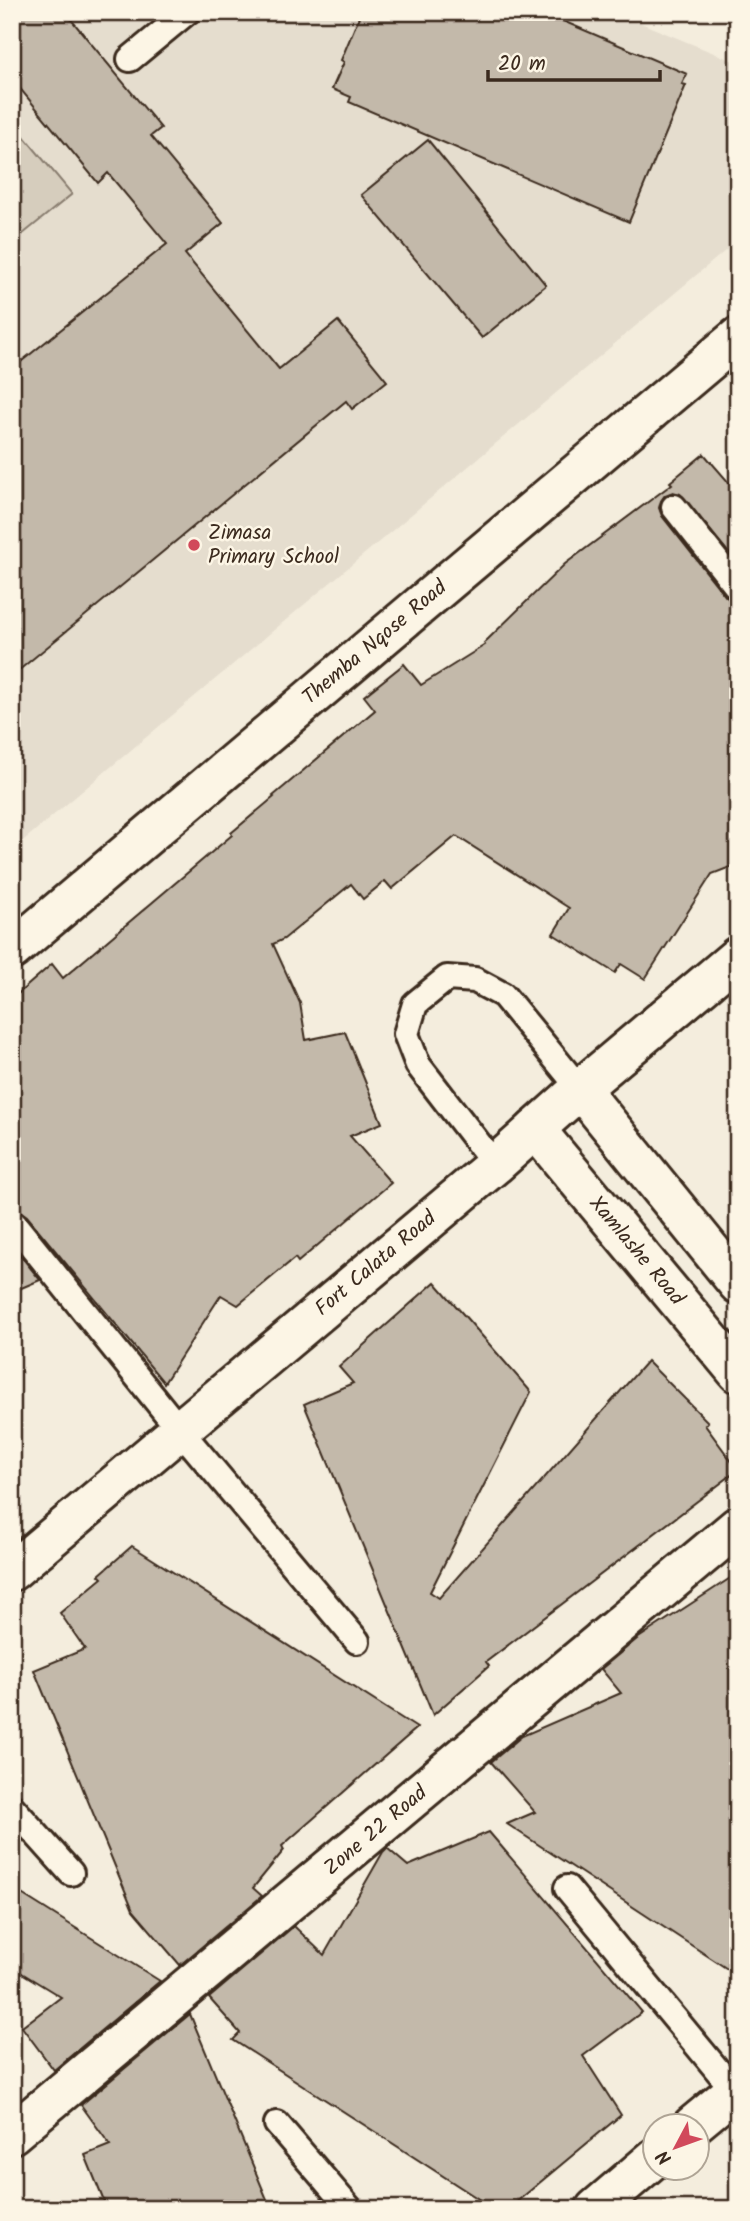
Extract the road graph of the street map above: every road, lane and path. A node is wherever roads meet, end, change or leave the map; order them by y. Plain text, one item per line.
1 (187, 12) edge
2 (130, 59) dead end
3 (738, 337) edge
4 (674, 507) dead end
5 (738, 588) edge
6 (12, 950) edge
7 (738, 957) edge
8 (580, 1089) junction
9 (535, 1129) junction
10 (495, 1165) junction
11 (15, 1225) dead end
12 (738, 1284) edge
13 (738, 1373) edge
14 (179, 1429) junction
15 (738, 1527) edge
16 (12, 1571) edge
17 (357, 1641) dead end
18 (12, 1807) edge
19 (71, 1873) dead end
20 (567, 1888) dead end
21 (737, 2091) edge
22 (710, 2112) edge
23 (277, 2124) dead end
24 (12, 2134) edge
25 (642, 2169) edge
26 (350, 2209) edge
27 (595, 2209) edge

1 - 2 lane
3 - 6 street, Themba Nqose Road
4 - 5 lane
7 - 8 street, Fort Calata Road
8 - 9 street, Fort Calata Road
8 - 10 lane
8 - 12 street
9 - 10 street, Fort Calata Road
9 - 13 street, Xamlashe Road
10 - 14 street, Fort Calata Road
11 - 14 lane
14 - 16 street, Fort Calata Road
14 - 17 lane
15 - 24 street, Zone 22 Road
18 - 19 lane
20 - 21 lane
21 - 22 street
23 - 26 lane
25 - 27 street

